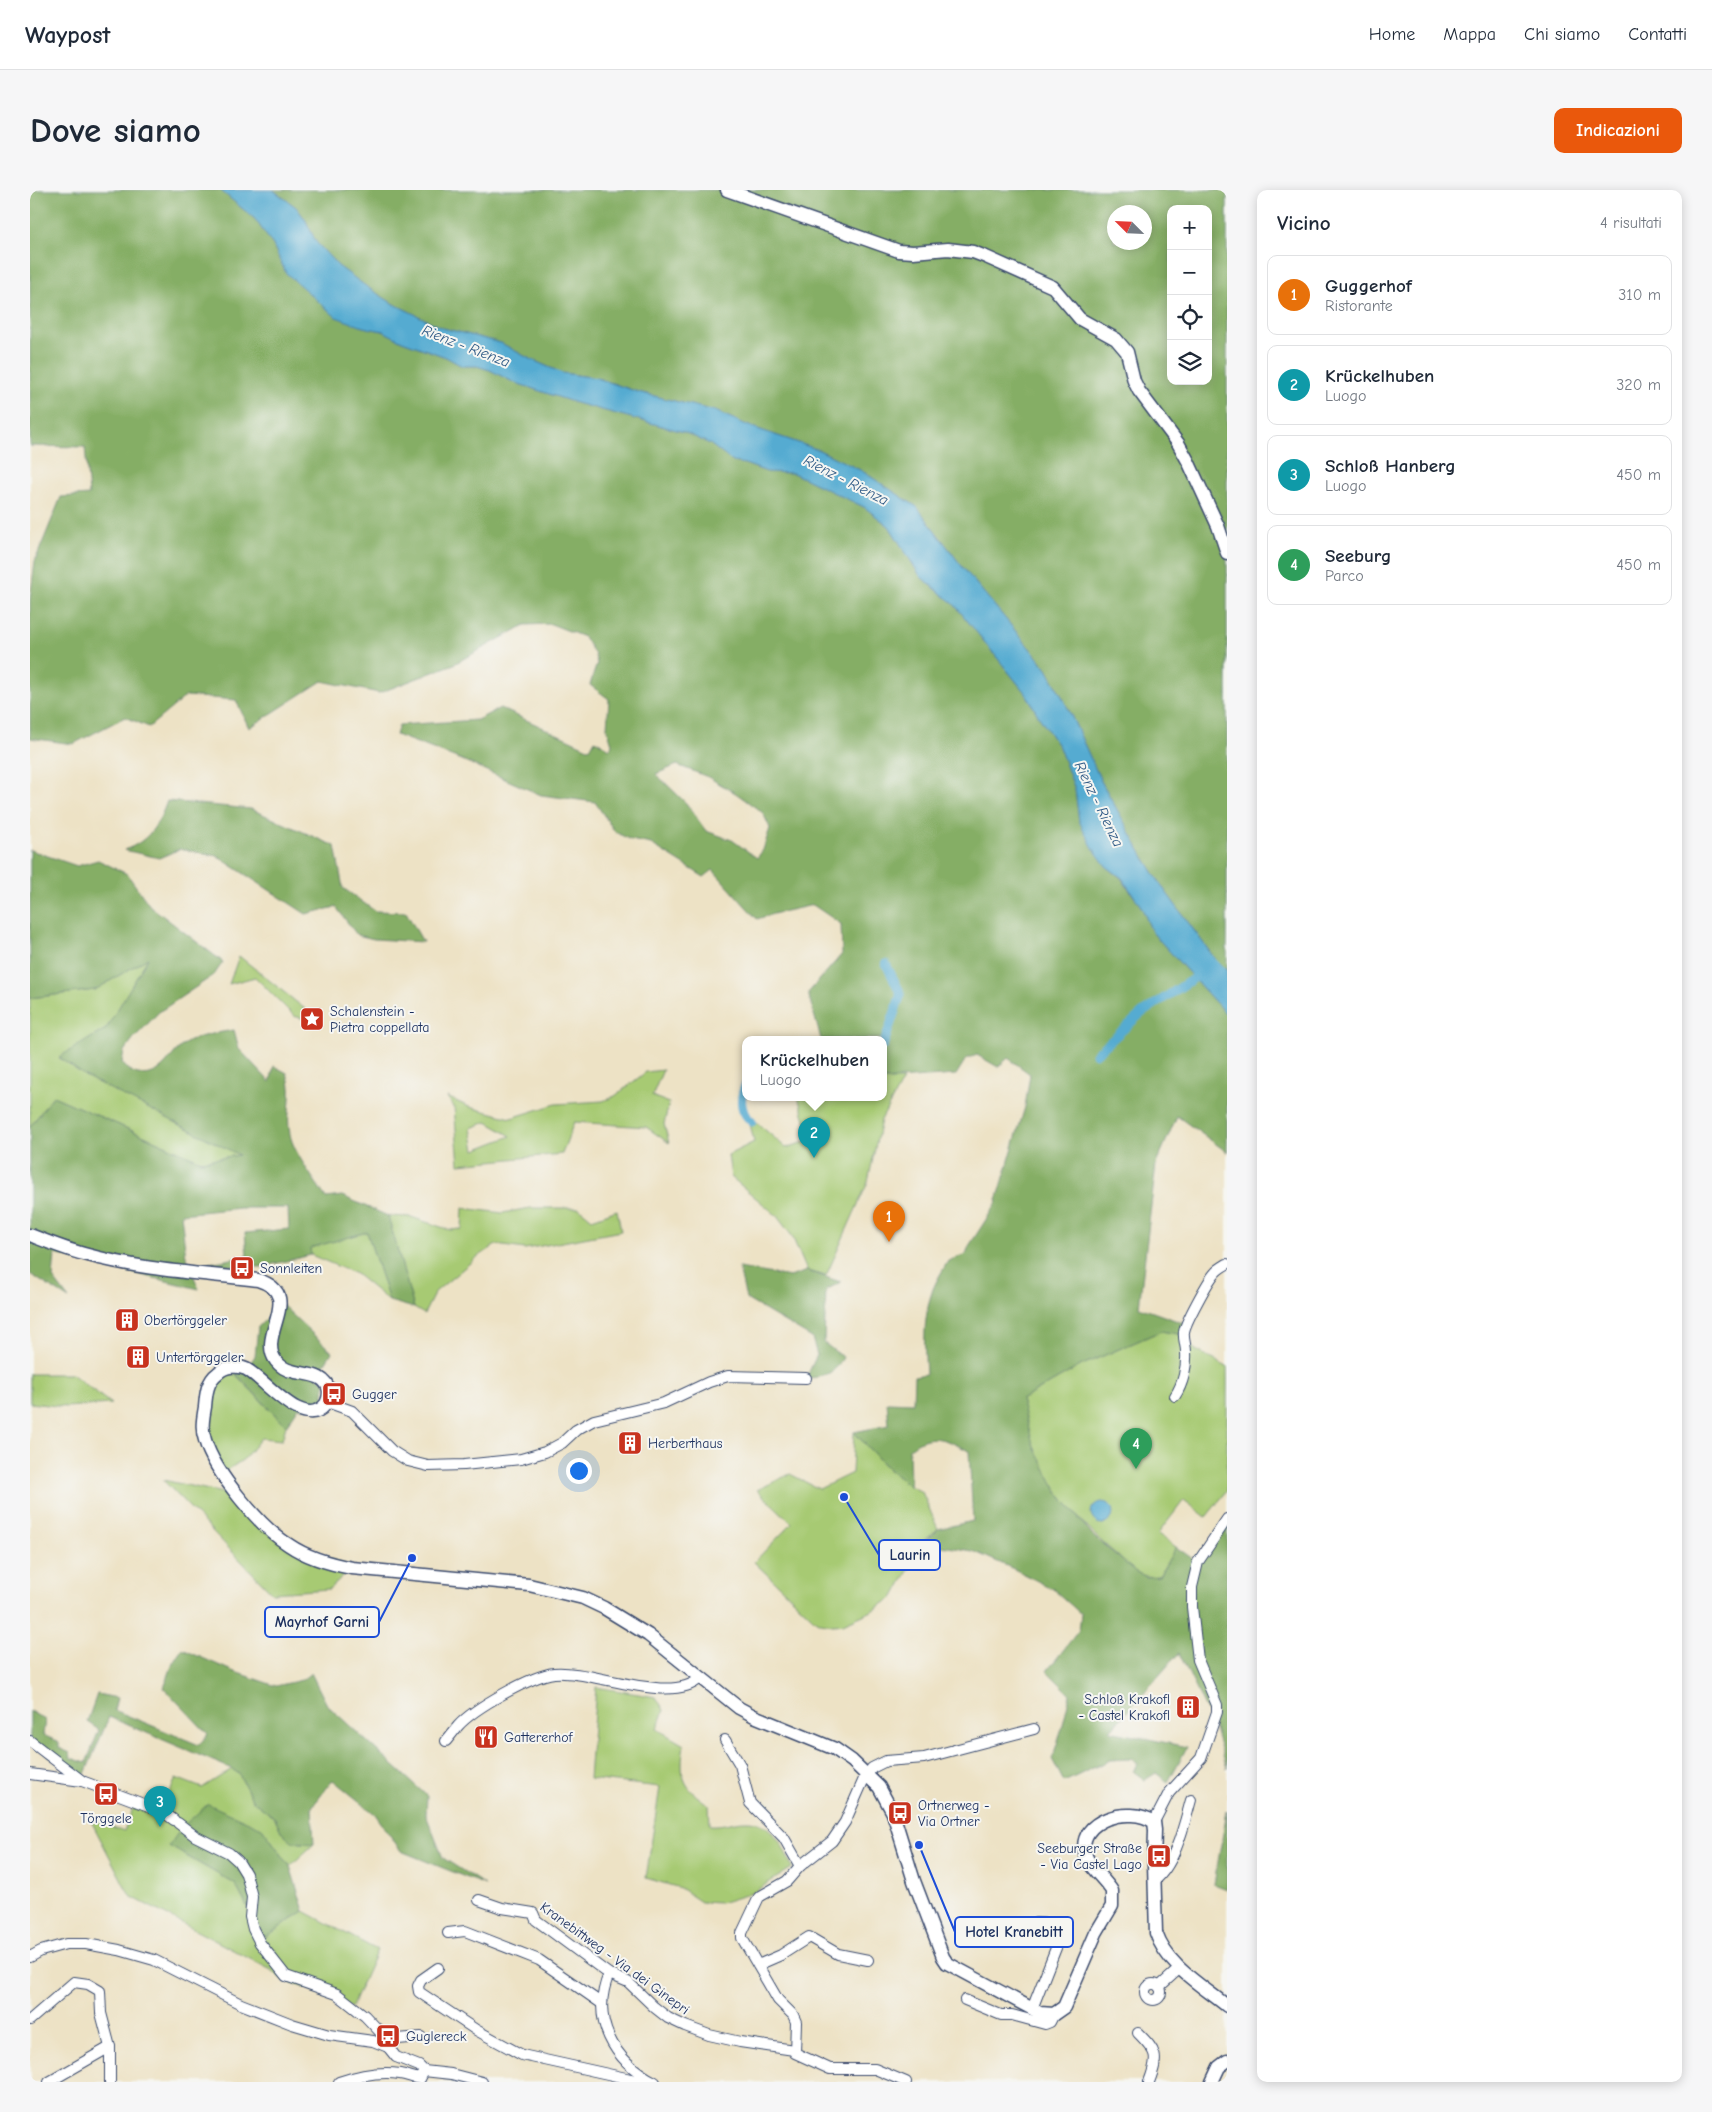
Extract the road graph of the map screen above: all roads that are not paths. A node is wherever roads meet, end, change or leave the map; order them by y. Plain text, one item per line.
1 (727, 190) edge
2 (1227, 553) edge
3 (30, 1234) edge
4 (1227, 1264) edge
5 (806, 1378) dead end
6 (1175, 1396) dead end
7 (327, 1402) junction
8 (1227, 1519) edge
9 (700, 1678) junction
10 (1034, 1729) dead end
11 (724, 1740) dead end
12 (30, 1741) edge
13 (446, 1742) dead end
14 (30, 1774) edge
15 (866, 1775) junction
16 (82, 1781) junction
17 (1191, 1800) dead end
18 (1154, 1822) junction
19 (800, 1866) junction
20 (1154, 1881) junction
21 (480, 1900) dead end
22 (1036, 1923) dead end
23 (448, 1933) dead end
24 (30, 1957) edge
25 (868, 1960) dead end
26 (758, 1964) junction
27 (438, 1968) dead end
28 (1180, 1968) junction
29 (609, 1974) junction
30 (1159, 1987) dead end
31 (965, 2000) dead end
32 (601, 2003) junction
33 (1227, 2006) edge
34 (1032, 2009) junction
35 (1054, 2014) junction
36 (30, 2020) edge
37 (1138, 2033) dead end
38 (420, 2036) dead end
39 (110, 2047) junction
40 (388, 2047) junction
41 (794, 2050) junction
42 (1227, 2061) edge
43 (424, 2071) junction
44 (49, 2082) edge
45 (110, 2082) edge
46 (339, 2082) edge
47 (482, 2082) edge
48 (644, 2082) edge
49 (655, 2082) edge
50 (906, 2082) edge
51 (1149, 2082) edge
52 (1212, 2082) edge

1 - 2 street
3 - 7 street
4 - 6 street
5 - 7 street
7 - 9 street
8 - 18 street
9 - 13 street
9 - 15 street
10 - 15 street
11 - 19 street
12 - 16 street
14 - 16 street
15 - 19 street
15 - 34 street
16 - 40 street
17 - 20 street
18 - 20 street
18 - 35 street
19 - 26 street
20 - 28 street
21 - 29 street, Kranebittweg - Via dei Ginepri
22 - 34 street
23 - 32 street
24 - 40 street
25 - 26 street
26 - 41 street
27 - 48 street
28 - 30 street
28 - 33 street
29 - 32 street
29 - 41 street, Kranebittweg - Via dei Ginepri
31 - 35 street
32 - 49 street
34 - 35 street
36 - 39 street
37 - 51 street
38 - 40 street
39 - 44 street
39 - 45 street
40 - 43 street
41 - 50 street
42 - 52 street
43 - 46 street
43 - 47 street

